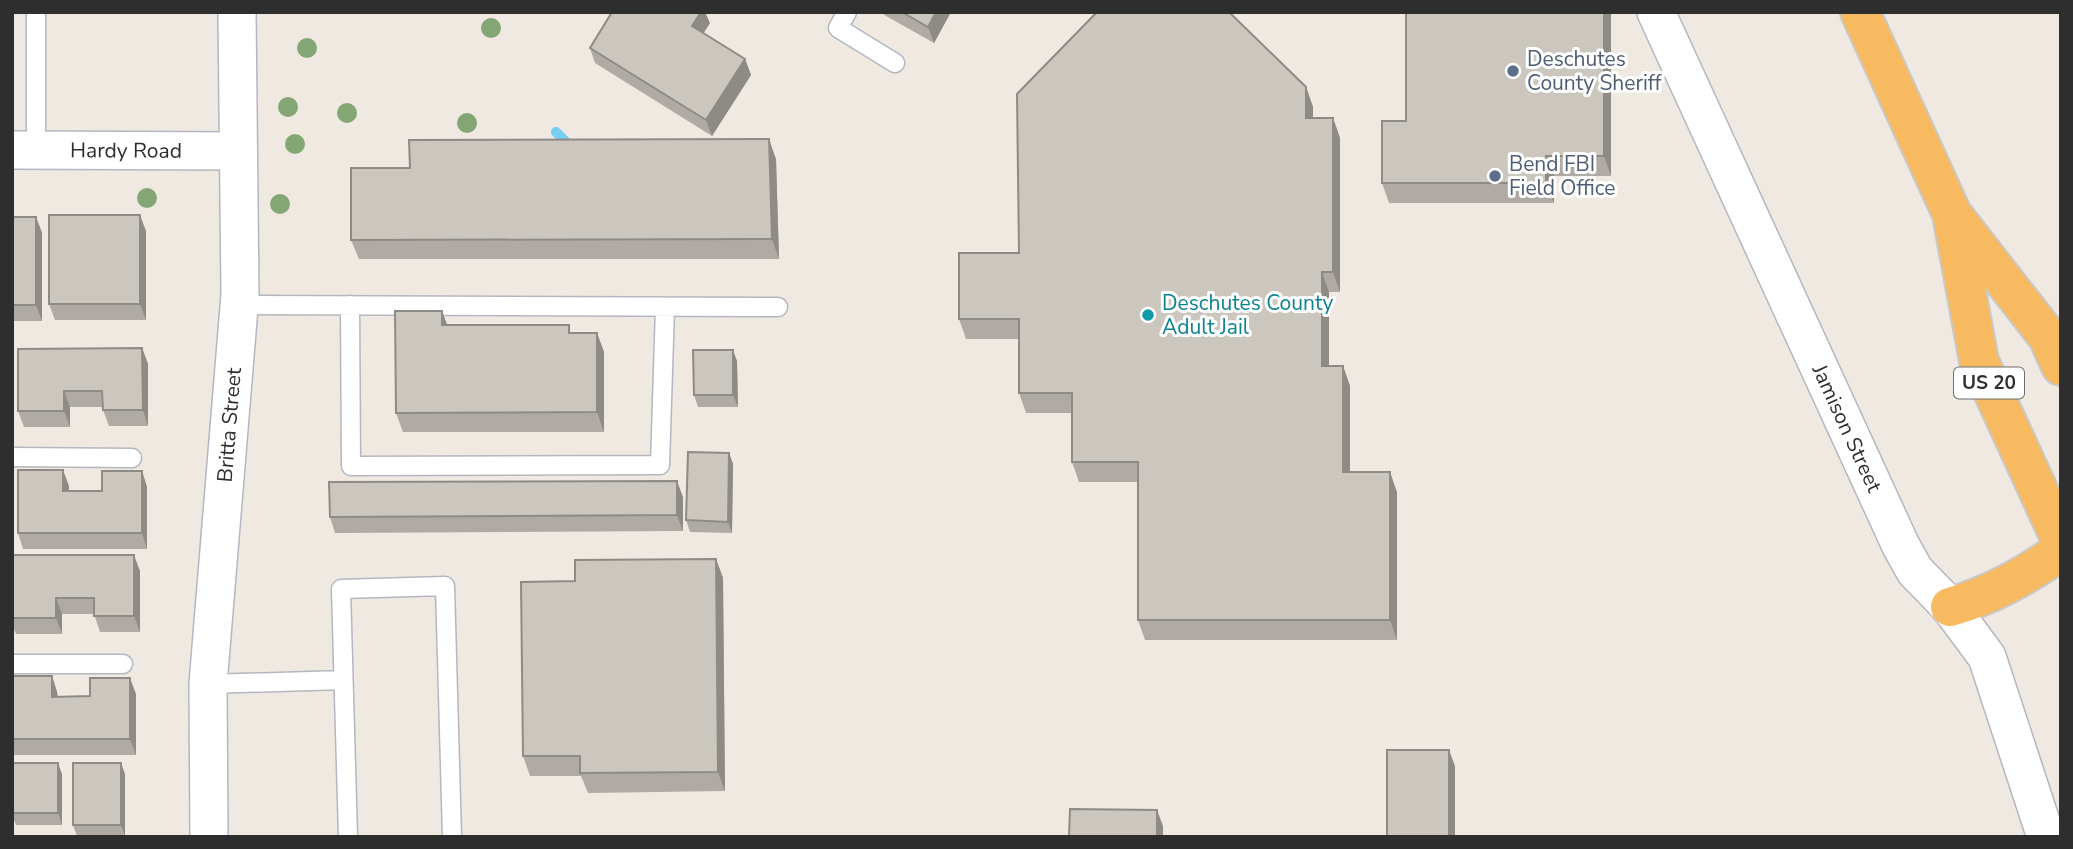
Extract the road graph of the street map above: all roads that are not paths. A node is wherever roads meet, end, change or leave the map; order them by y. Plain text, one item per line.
1 (36, 12) edge
2 (237, 12) edge
3 (847, 12) edge
4 (1656, 12) edge
5 (1860, 12) edge
6 (895, 63) dead end
7 (24, 150) edge
8 (237, 151) junction
9 (1952, 215) junction
10 (239, 305) junction
11 (350, 306) junction
12 (665, 307) junction
13 (778, 307) dead end
14 (2056, 354) edge
15 (12, 457) edge
16 (132, 458) dead end
17 (2061, 540) edge
18 (2061, 551) edge
19 (1950, 607) junction
20 (12, 664) edge
21 (122, 664) dead end
22 (343, 680) junction
23 (208, 684) junction
24 (209, 837) edge
25 (348, 837) edge
26 (452, 837) edge
27 (2046, 837) edge

1 - 7 lane
2 - 8 street, Britta Street
3 - 6 lane
4 - 19 street, Jamison Street
5 - 9 highway, US 20
7 - 8 street, Hardy Road
8 - 10 street, Britta Street
9 - 14 highway, US 20
9 - 17 highway, US 20
10 - 11 lane
10 - 23 street, Britta Street
11 - 12 lane
11 - 12 lane
12 - 13 lane
15 - 16 lane
18 - 19 highway
19 - 27 street, Jamison Street
20 - 21 lane
22 - 23 lane
22 - 25 lane
22 - 26 lane
23 - 24 street, Britta Street

